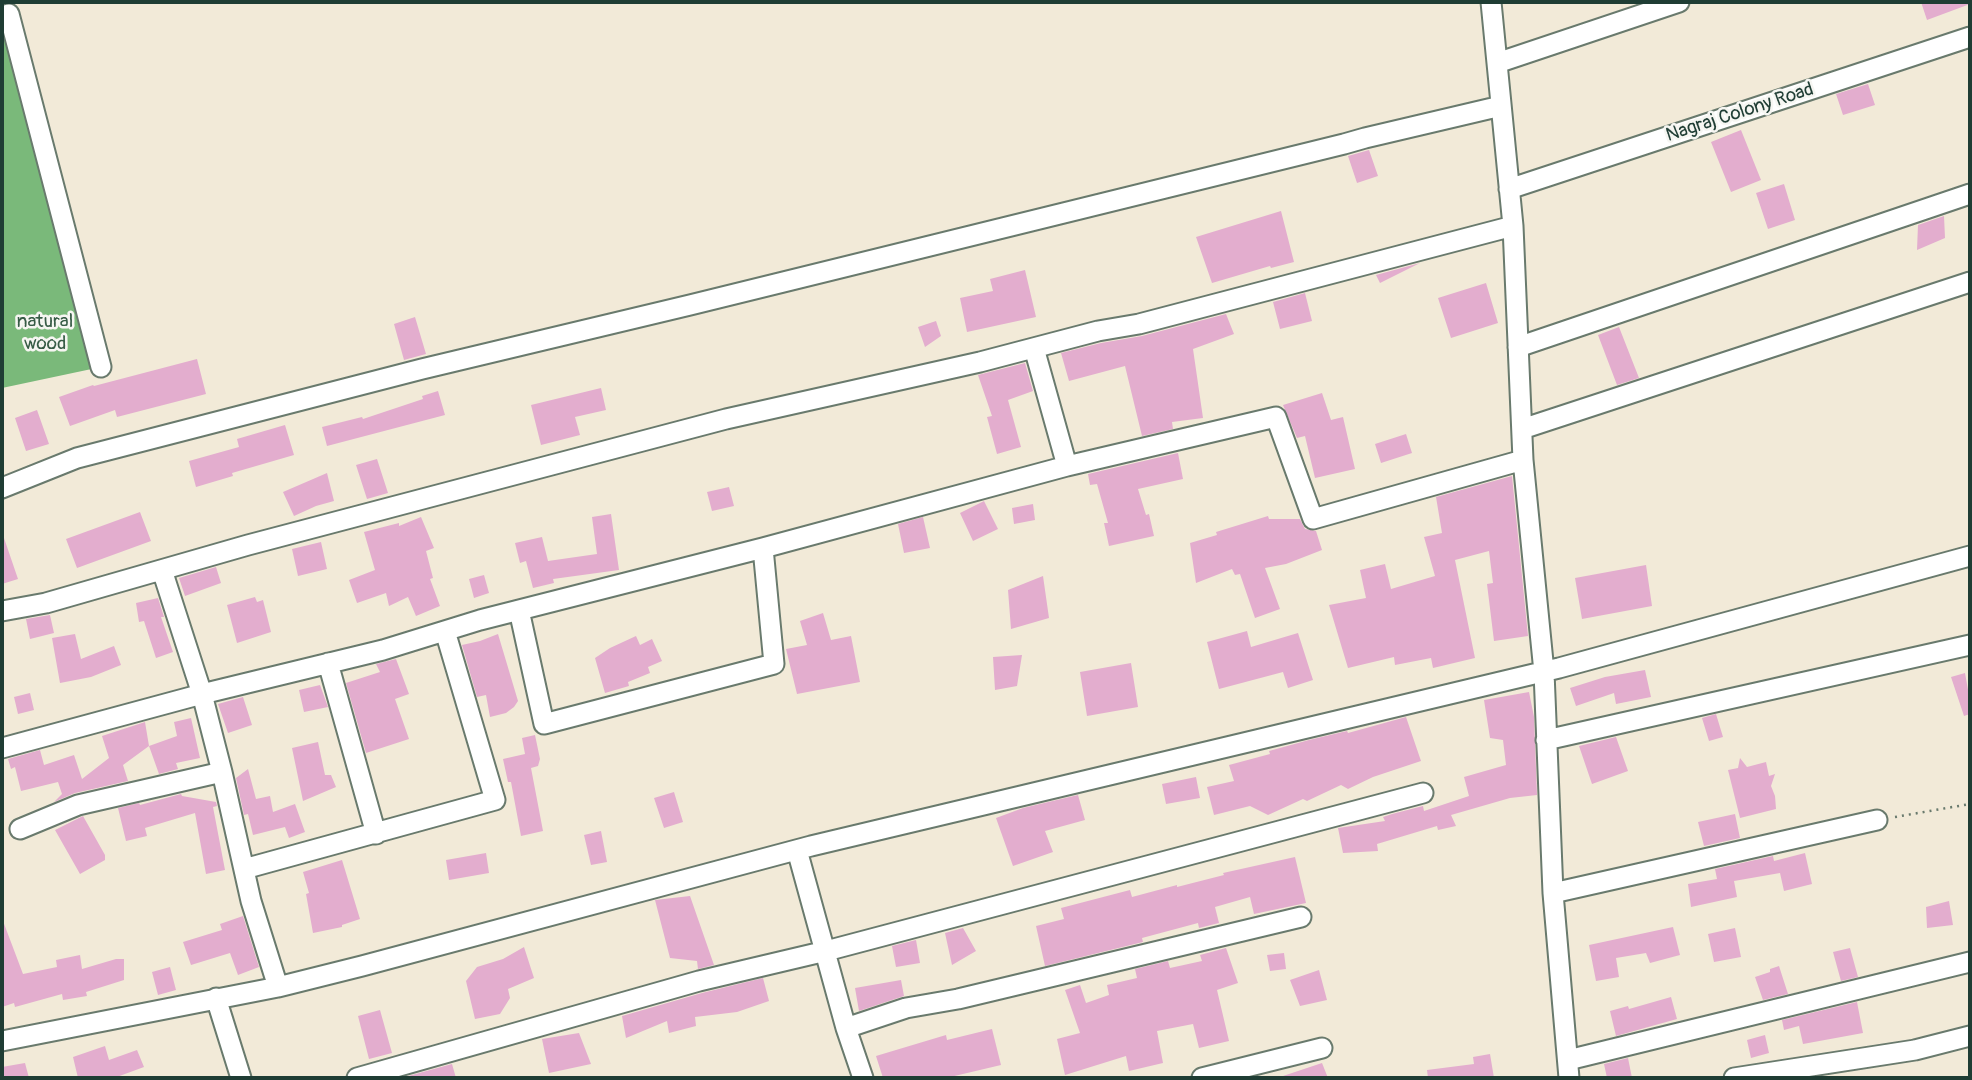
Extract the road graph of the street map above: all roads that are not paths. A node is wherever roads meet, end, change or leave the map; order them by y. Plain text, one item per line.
1 (1491, 2) edge
2 (1679, 2) edge
3 (2, 16) edge
4 (1970, 37) edge
5 (1497, 63) junction
6 (1501, 106) junction
7 (1509, 189) junction
8 (1970, 194) edge
9 (1513, 226) junction
10 (1970, 282) edge
11 (1518, 347) junction
12 (1034, 348) junction
13 (101, 367) dead end
14 (1522, 429) junction
15 (1523, 460) junction
16 (1067, 466) junction
17 (2, 488) edge
18 (763, 548) junction
19 (1970, 556) edge
20 (162, 570) junction
21 (519, 610) junction
22 (2, 611) edge
23 (445, 631) junction
24 (1970, 645) edge
25 (328, 663) junction
26 (1544, 672) junction
27 (202, 694) junction
28 (1546, 740) junction
29 (2, 748) edge
30 (222, 772) junction
31 (1423, 793) dead end
32 (1877, 820) road end
33 (20, 830) dead end
34 (376, 834) junction
35 (797, 850) junction
36 (244, 869) junction
37 (1553, 893) junction
38 (1301, 917) dead end
39 (826, 951) junction
40 (1970, 962) edge
41 (278, 986) junction
42 (216, 998) junction
43 (846, 1028) junction
44 (1970, 1036) edge
45 (2, 1041) edge
46 (1322, 1048) dead end
47 (1569, 1069) edge
48 (241, 1078) edge
49 (357, 1078) edge
50 (863, 1078) edge
51 (1202, 1078) edge
52 (1734, 1078) edge

1 - 5 street
2 - 5 street
3 - 13 street
4 - 7 street, Nagraj Colony Road
5 - 6 street
6 - 7 street
6 - 17 street
7 - 9 street
8 - 11 street
9 - 11 street
9 - 12 street
10 - 14 street
11 - 14 street
12 - 16 street
12 - 20 street
14 - 15 street
15 - 16 street
15 - 26 street
16 - 18 street
18 - 21 street
18 - 21 street
19 - 26 street
20 - 22 street
20 - 27 street
21 - 23 street
23 - 25 street
23 - 34 street
24 - 28 street
25 - 27 street
25 - 34 street
26 - 28 street
26 - 35 street
27 - 29 street
27 - 30 street
28 - 37 street
30 - 33 street
30 - 36 street
31 - 39 street
32 - 37 street
34 - 36 street
35 - 39 street
35 - 41 street
36 - 41 street
37 - 47 street
38 - 43 street
39 - 43 street
39 - 49 street
40 - 47 street
41 - 42 street
42 - 45 street
42 - 48 street
43 - 50 street
44 - 52 street
46 - 51 street

